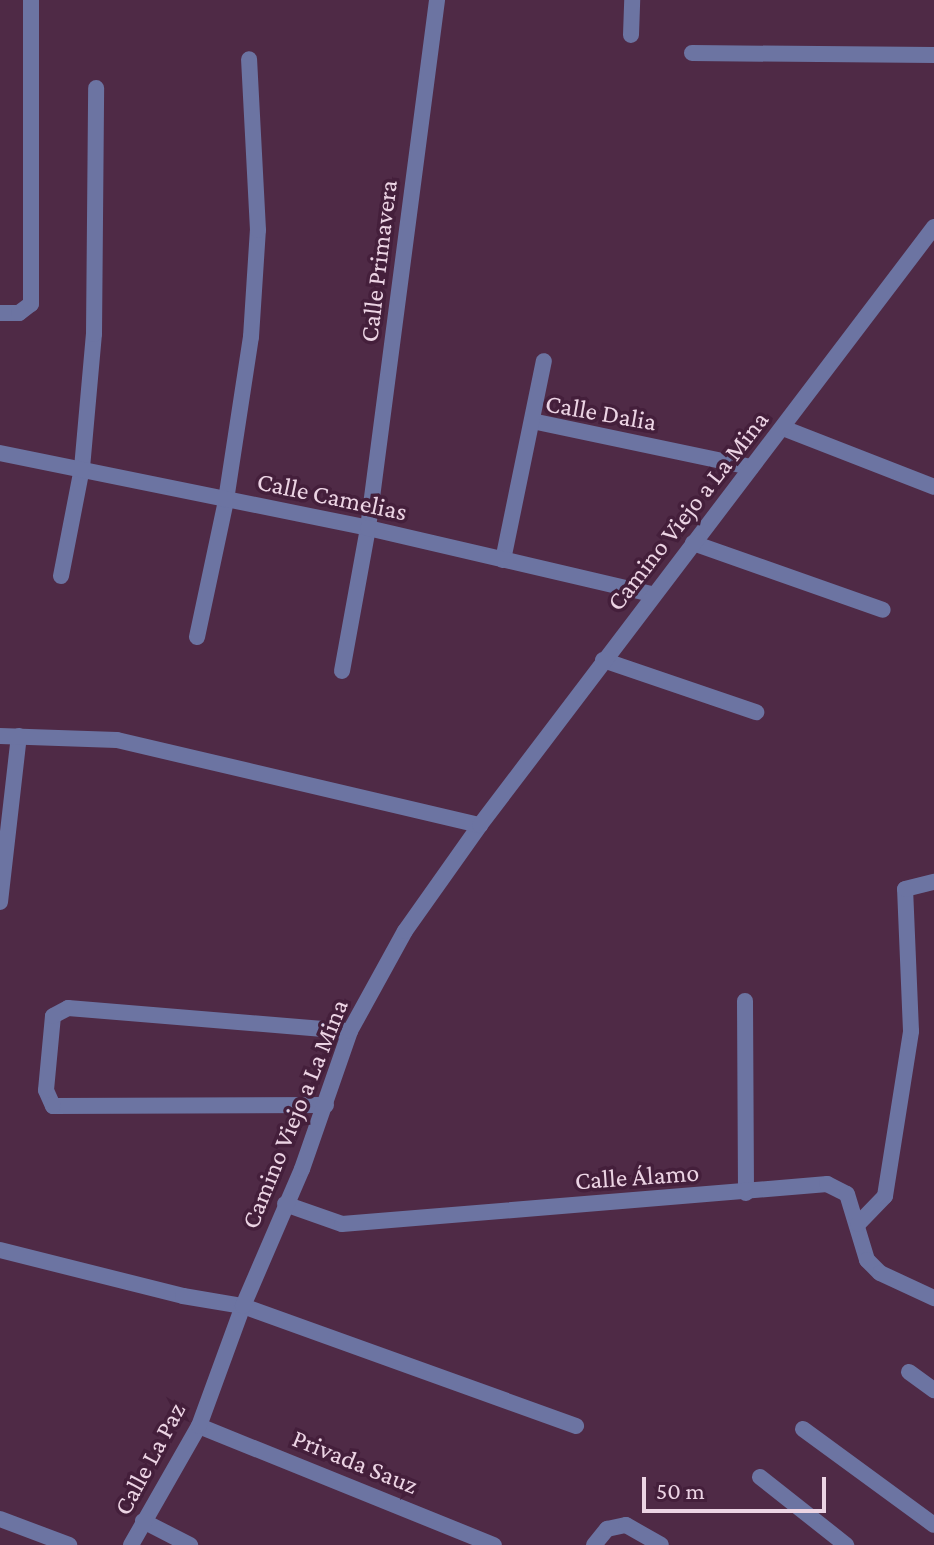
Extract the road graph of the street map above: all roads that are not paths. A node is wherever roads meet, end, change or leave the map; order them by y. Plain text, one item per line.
1 (31, 0) edge
2 (437, 0) edge
3 (632, 0) edge
4 (631, 35) dead end
5 (692, 53) dead end
6 (934, 55) edge
7 (249, 59) dead end
8 (96, 88) dead end
9 (934, 227) edge
10 (0, 313) edge
11 (544, 361) dead end
12 (532, 421) junction
13 (783, 428) junction
14 (0, 453) edge
15 (751, 467) junction
16 (82, 468) junction
17 (934, 487) edge
18 (226, 500) junction
19 (368, 528) junction
20 (693, 543) junction
21 (503, 560) junction
22 (61, 576) dead end
23 (652, 594) junction
24 (883, 610) dead end
25 (197, 637) dead end
26 (603, 660) junction
27 (342, 671) dead end
28 (756, 712) dead end
29 (0, 736) edge
30 (19, 736) junction
31 (480, 825) junction
32 (934, 882) edge
33 (0, 902) edge
34 (745, 1001) dead end
35 (350, 1031) junction
36 (326, 1105) junction
37 (746, 1193) junction
38 (285, 1204) junction
39 (858, 1224) junction
40 (0, 1250) edge
41 (934, 1298) edge
42 (243, 1306) junction
43 (909, 1372) dead end
44 (934, 1390) edge
45 (199, 1426) junction
46 (576, 1426) dead end
47 (803, 1429) dead end
48 (760, 1477) dead end
49 (0, 1519) edge
50 (143, 1521) junction
51 (934, 1525) edge
52 (69, 1545) edge
53 (131, 1545) edge
54 (190, 1545) edge
55 (494, 1545) edge
56 (594, 1545) edge
57 (661, 1545) edge
58 (846, 1545) edge

1 - 10 street
2 - 19 street, Calle Primavera
3 - 4 street
5 - 6 street
7 - 18 street
8 - 16 street
9 - 13 street, Camino Viejo a La Mina
11 - 12 street
12 - 15 street, Calle Dalia
12 - 21 street, Calle Dalia
13 - 15 street, Camino Viejo a La Mina
13 - 17 street
14 - 16 street, Calle Camelias
15 - 20 street, Camino Viejo a La Mina
16 - 18 street, Calle Camelias
16 - 22 street
18 - 19 street, Calle Camelias
18 - 25 street
19 - 21 street, Calle Camelias
19 - 27 street, Calle Primavera
20 - 23 street, Camino Viejo a La Mina
20 - 24 street
21 - 23 street, Calle Camelias
23 - 26 street, Camino Viejo a La Mina
26 - 28 street
26 - 31 street, Camino Viejo a La Mina
29 - 30 street
30 - 31 street
30 - 33 street
31 - 35 street, Camino Viejo a La Mina
32 - 39 street
34 - 37 street
35 - 36 street, Camino Viejo a La Mina
35 - 36 street
36 - 38 street, Camino Viejo a La Mina
37 - 38 street, Calle Álamo
37 - 39 street, Calle Álamo
38 - 42 street, Camino Viejo a La Mina
39 - 41 street, Calle Álamo
40 - 42 street
42 - 45 street, Calle La Paz
42 - 46 street
43 - 44 street
45 - 50 street, Calle La Paz
45 - 55 street, Privada Sauz
47 - 51 street
48 - 58 street
49 - 52 street
50 - 53 street, Calle La Paz
50 - 54 street
56 - 57 street

